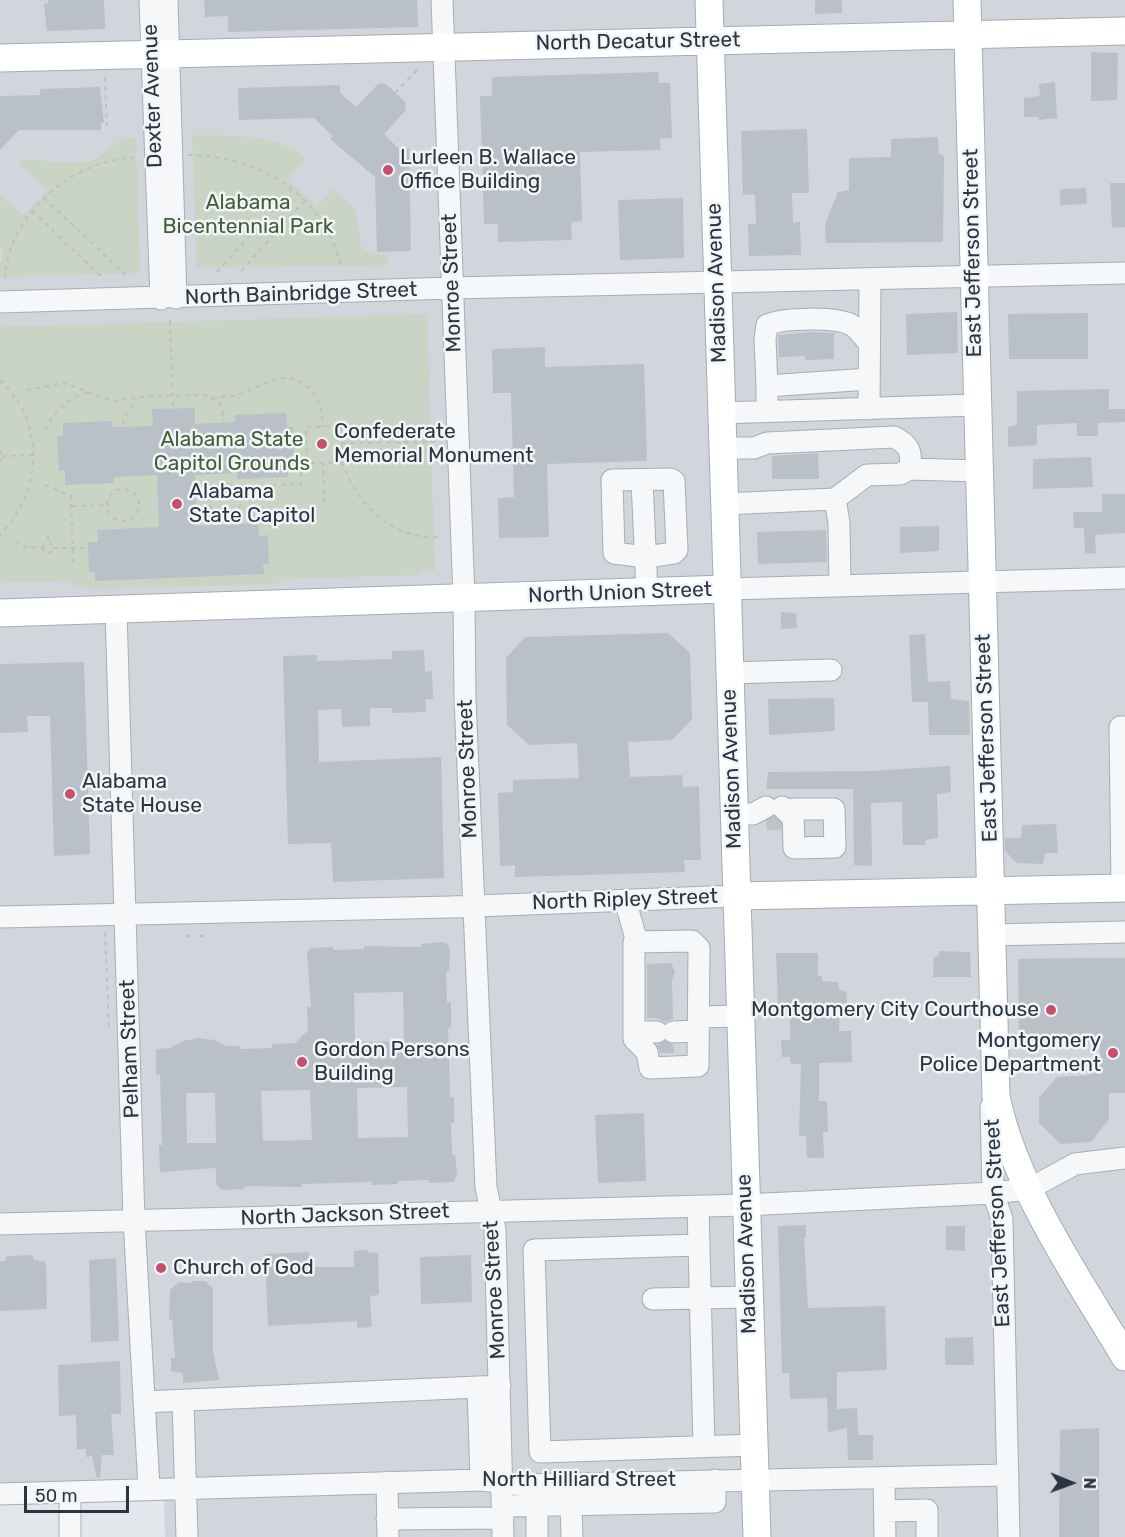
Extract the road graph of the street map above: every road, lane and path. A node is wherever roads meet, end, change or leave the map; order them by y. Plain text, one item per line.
1 (150, 0) edge
2 (167, 0) edge
3 (442, 0) edge
4 (709, 0) edge
5 (967, 0) edge
6 (1125, 31) edge
7 (968, 34) junction
8 (710, 40) junction
9 (444, 46) junction
10 (160, 53) junction
11 (0, 58) edge
12 (420, 67) dead end
13 (105, 77) dead end
14 (395, 93) dead end
15 (106, 130) dead end
16 (189, 155) dead end
17 (141, 157) dead end
18 (292, 189) junction
19 (44, 198) junction
20 (304, 201) junction
21 (32, 211) junction
22 (341, 268) dead end
23 (242, 271) dead end
24 (217, 272) dead end
25 (1125, 273) edge
26 (126, 275) dead end
27 (101, 276) dead end
28 (974, 277) junction
29 (5, 279) dead end
30 (870, 279) junction
31 (717, 283) junction
32 (452, 288) junction
33 (168, 299) junction
34 (0, 302) edge
35 (170, 320) dead end
36 (869, 343) junction
37 (0, 380) edge
38 (869, 380) junction
39 (767, 386) junction
40 (27, 390) dead end
41 (91, 392) junction
42 (172, 395) junction
43 (139, 398) junction
44 (212, 398) junction
45 (977, 405) junction
46 (173, 408) dead end
47 (869, 409) junction
48 (720, 412) junction
49 (767, 412) junction
50 (322, 427) junction
51 (45, 430) dead end
52 (225, 430) dead end
53 (122, 433) dead end
54 (436, 442) dead end
55 (341, 443) junction
56 (722, 448) junction
57 (0, 450) edge
58 (34, 455) junction
59 (2, 456) junction
60 (0, 462) edge
61 (323, 462) junction
62 (342, 462) junction
63 (307, 463) junction
64 (910, 469) junction
65 (978, 471) junction
66 (642, 480) junction
67 (45, 485) dead end
68 (835, 499) junction
69 (240, 500) junction
70 (724, 504) junction
71 (109, 505) junction
72 (71, 506) junction
73 (324, 506) dead end
74 (0, 535) edge
75 (48, 536) dead end
76 (441, 537) dead end
77 (15, 541) dead end
78 (48, 543) junction
79 (43, 548) junction
80 (53, 548) junction
81 (73, 548) junction
82 (88, 548) dead end
83 (646, 557) junction
84 (73, 562) dead end
85 (1125, 578) edge
86 (981, 581) junction
87 (840, 586) junction
88 (726, 590) junction
89 (647, 592) junction
90 (464, 599) junction
91 (116, 609) junction
92 (0, 614) edge
93 (831, 670) dead end
94 (729, 673) junction
95 (1125, 727) edge
96 (992, 888) junction
97 (1123, 888) edge
98 (736, 896) junction
99 (625, 900) junction
100 (474, 906) junction
101 (126, 916) junction
102 (0, 917) edge
103 (104, 929) dead end
104 (1125, 932) edge
105 (992, 935) junction
106 (199, 936) dead end
107 (205, 936) dead end
108 (638, 942) junction
109 (739, 1016) junction
110 (698, 1024) junction
111 (109, 1028) dead end
112 (634, 1032) junction
113 (994, 1050) junction
114 (1125, 1158) edge
115 (1029, 1189) junction
116 (993, 1193) junction
117 (745, 1205) junction
118 (698, 1206) junction
119 (490, 1211) junction
120 (134, 1220) junction
121 (0, 1224) edge
122 (699, 1245) junction
123 (749, 1297) junction
124 (701, 1298) junction
125 (653, 1299) dead end
126 (1125, 1357) edge
127 (500, 1386) junction
128 (478, 1387) junction
129 (183, 1401) junction
130 (144, 1402) junction
131 (501, 1431) junction
132 (480, 1432) junction
133 (755, 1445) junction
134 (704, 1447) junction
135 (672, 1448) junction
136 (569, 1451) junction
137 (1008, 1475) junction
138 (756, 1479) junction
139 (884, 1479) junction
140 (481, 1480) junction
141 (715, 1480) junction
142 (502, 1481) junction
143 (672, 1481) junction
144 (387, 1482) junction
145 (570, 1484) junction
146 (185, 1487) junction
147 (149, 1488) junction
148 (70, 1491) junction
149 (0, 1494) edge
150 (537, 1505) junction
151 (572, 1505) junction
152 (885, 1511) junction
153 (503, 1520) edge
154 (388, 1528) edge
155 (70, 1537) edge
156 (187, 1537) edge
157 (537, 1537) edge
158 (572, 1537) edge
159 (757, 1537) edge
160 (885, 1537) edge
161 (927, 1537) edge
162 (1009, 1537) edge

1 - 10 street, Dexter Avenue
2 - 10 street, Dexter Avenue
3 - 9 street, Monroe Street
4 - 8 main road, Madison Avenue
5 - 7 main road, East Jefferson Street
6 - 7 main road, North Decatur Street
7 - 8 main road, North Decatur Street
7 - 28 main road, East Jefferson Street
8 - 9 main road, North Decatur Street
8 - 31 main road, Madison Avenue
9 - 10 main road, North Decatur Street
9 - 32 street, Monroe Street
10 - 11 main road, North Decatur Street
10 - 33 street, Dexter Avenue
12 - 14 path
13 - 15 path
16 - 18 path
17 - 19 path
18 - 20 path
18 - 24 path
19 - 21 path
19 - 26 path
20 - 22 path
20 - 23 path
21 - 27 path
21 - 29 path
25 - 28 street, North Bainbridge Street
28 - 30 street, North Bainbridge Street
28 - 45 main road, East Jefferson Street
30 - 31 street, North Bainbridge Street
30 - 36 street
31 - 32 street, North Bainbridge Street
31 - 48 main road, Madison Avenue
32 - 33 street, North Bainbridge Street
32 - 90 street, Monroe Street
33 - 34 street, North Bainbridge Street
35 - 42 path
36 - 38 street
36 - 39 street
37 - 58 path
38 - 39 street
38 - 47 street
39 - 49 street
40 - 41 path
41 - 43 path
41 - 51 path
42 - 43 path
42 - 44 path
42 - 46 path
43 - 53 path
44 - 50 path
44 - 52 path
45 - 47 street
45 - 65 main road, East Jefferson Street
47 - 49 street
48 - 49 street
48 - 56 main road, Madison Avenue
50 - 55 path
50 - 63 path
54 - 55 path
55 - 62 path
56 - 64 street
56 - 70 main road, Madison Avenue
57 - 59 path
58 - 59 path
58 - 74 path
59 - 60 path
61 - 62 path
61 - 63 path
61 - 73 path
62 - 76 path
63 - 69 path
64 - 65 street
64 - 68 street
65 - 86 main road, East Jefferson Street
66 - 83 street
66 - 83 street
66 - 83 street
67 - 72 path
68 - 70 street
68 - 87 street
69 - 69 path
70 - 88 main road, Madison Avenue
71 - 71 path
71 - 72 path
72 - 81 path
75 - 78 path
77 - 79 path
78 - 79 path
78 - 80 path
79 - 80 path
80 - 81 path
81 - 82 path
81 - 84 path
83 - 89 street
85 - 86 street, North Union Street
86 - 87 street, North Union Street
86 - 96 main road, East Jefferson Street
87 - 88 street, North Union Street
88 - 89 main road, North Union Street
88 - 94 main road, Madison Avenue
89 - 90 main road, North Union Street
90 - 91 main road, North Union Street
90 - 100 street, Monroe Street
91 - 92 main road, North Union Street
91 - 101 street, Pelham Street
93 - 94 street
94 - 98 main road, Madison Avenue
95 - 97 street
96 - 97 main road, North Ripley Street
96 - 98 main road, North Ripley Street
96 - 105 main road, East Jefferson Street
98 - 99 street, North Ripley Street
98 - 109 main road, Madison Avenue
99 - 100 street, North Ripley Street
99 - 108 street
100 - 101 street, North Ripley Street
100 - 119 street, Monroe Street
101 - 102 street, North Ripley Street
101 - 120 street, Pelham Street
103 - 111 path
104 - 105 street
105 - 113 main road, East Jefferson Street
106 - 107 path
108 - 110 street
108 - 112 street
109 - 110 street
109 - 117 main road, Madison Avenue
110 - 112 street
110 - 112 street
113 - 115 main road
113 - 116 street, East Jefferson Street
114 - 115 street, North Jackson Street
115 - 116 street, North Jackson Street
115 - 126 main road
116 - 117 street, North Jackson Street
116 - 137 street, East Jefferson Street
117 - 118 street, North Jackson Street
117 - 123 main road, Madison Avenue
118 - 119 street, North Jackson Street
118 - 122 street
119 - 120 street, North Jackson Street
119 - 127 street, Monroe Street
120 - 121 street, North Jackson Street
120 - 130 street, Pelham Street
122 - 124 street
122 - 136 street
123 - 124 street
123 - 133 main road, Madison Avenue
124 - 125 street
124 - 134 street
127 - 128 street
127 - 131 street, Monroe Street
128 - 129 street
128 - 132 street
129 - 130 street
129 - 146 street
130 - 147 street, Pelham Street
131 - 132 street
131 - 142 street, Monroe Street
132 - 140 street
133 - 134 street
133 - 138 main road, Madison Avenue
134 - 135 street
135 - 136 street
135 - 143 street
136 - 145 street
137 - 139 street, North Hilliard Street
137 - 162 street, East Jefferson Street
138 - 139 street, North Hilliard Street
138 - 141 street, North Hilliard Street
138 - 159 main road, Madison Avenue
139 - 152 street
140 - 142 street, North Hilliard Street
140 - 144 street, North Hilliard Street
141 - 143 street, North Hilliard Street
141 - 151 street
142 - 145 street, North Hilliard Street
142 - 153 street, Monroe Street
143 - 145 street, North Hilliard Street
144 - 146 street, North Hilliard Street
144 - 154 street
146 - 147 street, North Hilliard Street
146 - 156 street
147 - 148 street, North Hilliard Street
148 - 149 street, North Hilliard Street
148 - 155 street
150 - 151 street
150 - 153 street
150 - 157 street
151 - 158 street
152 - 160 street
152 - 161 street
153 - 154 street

